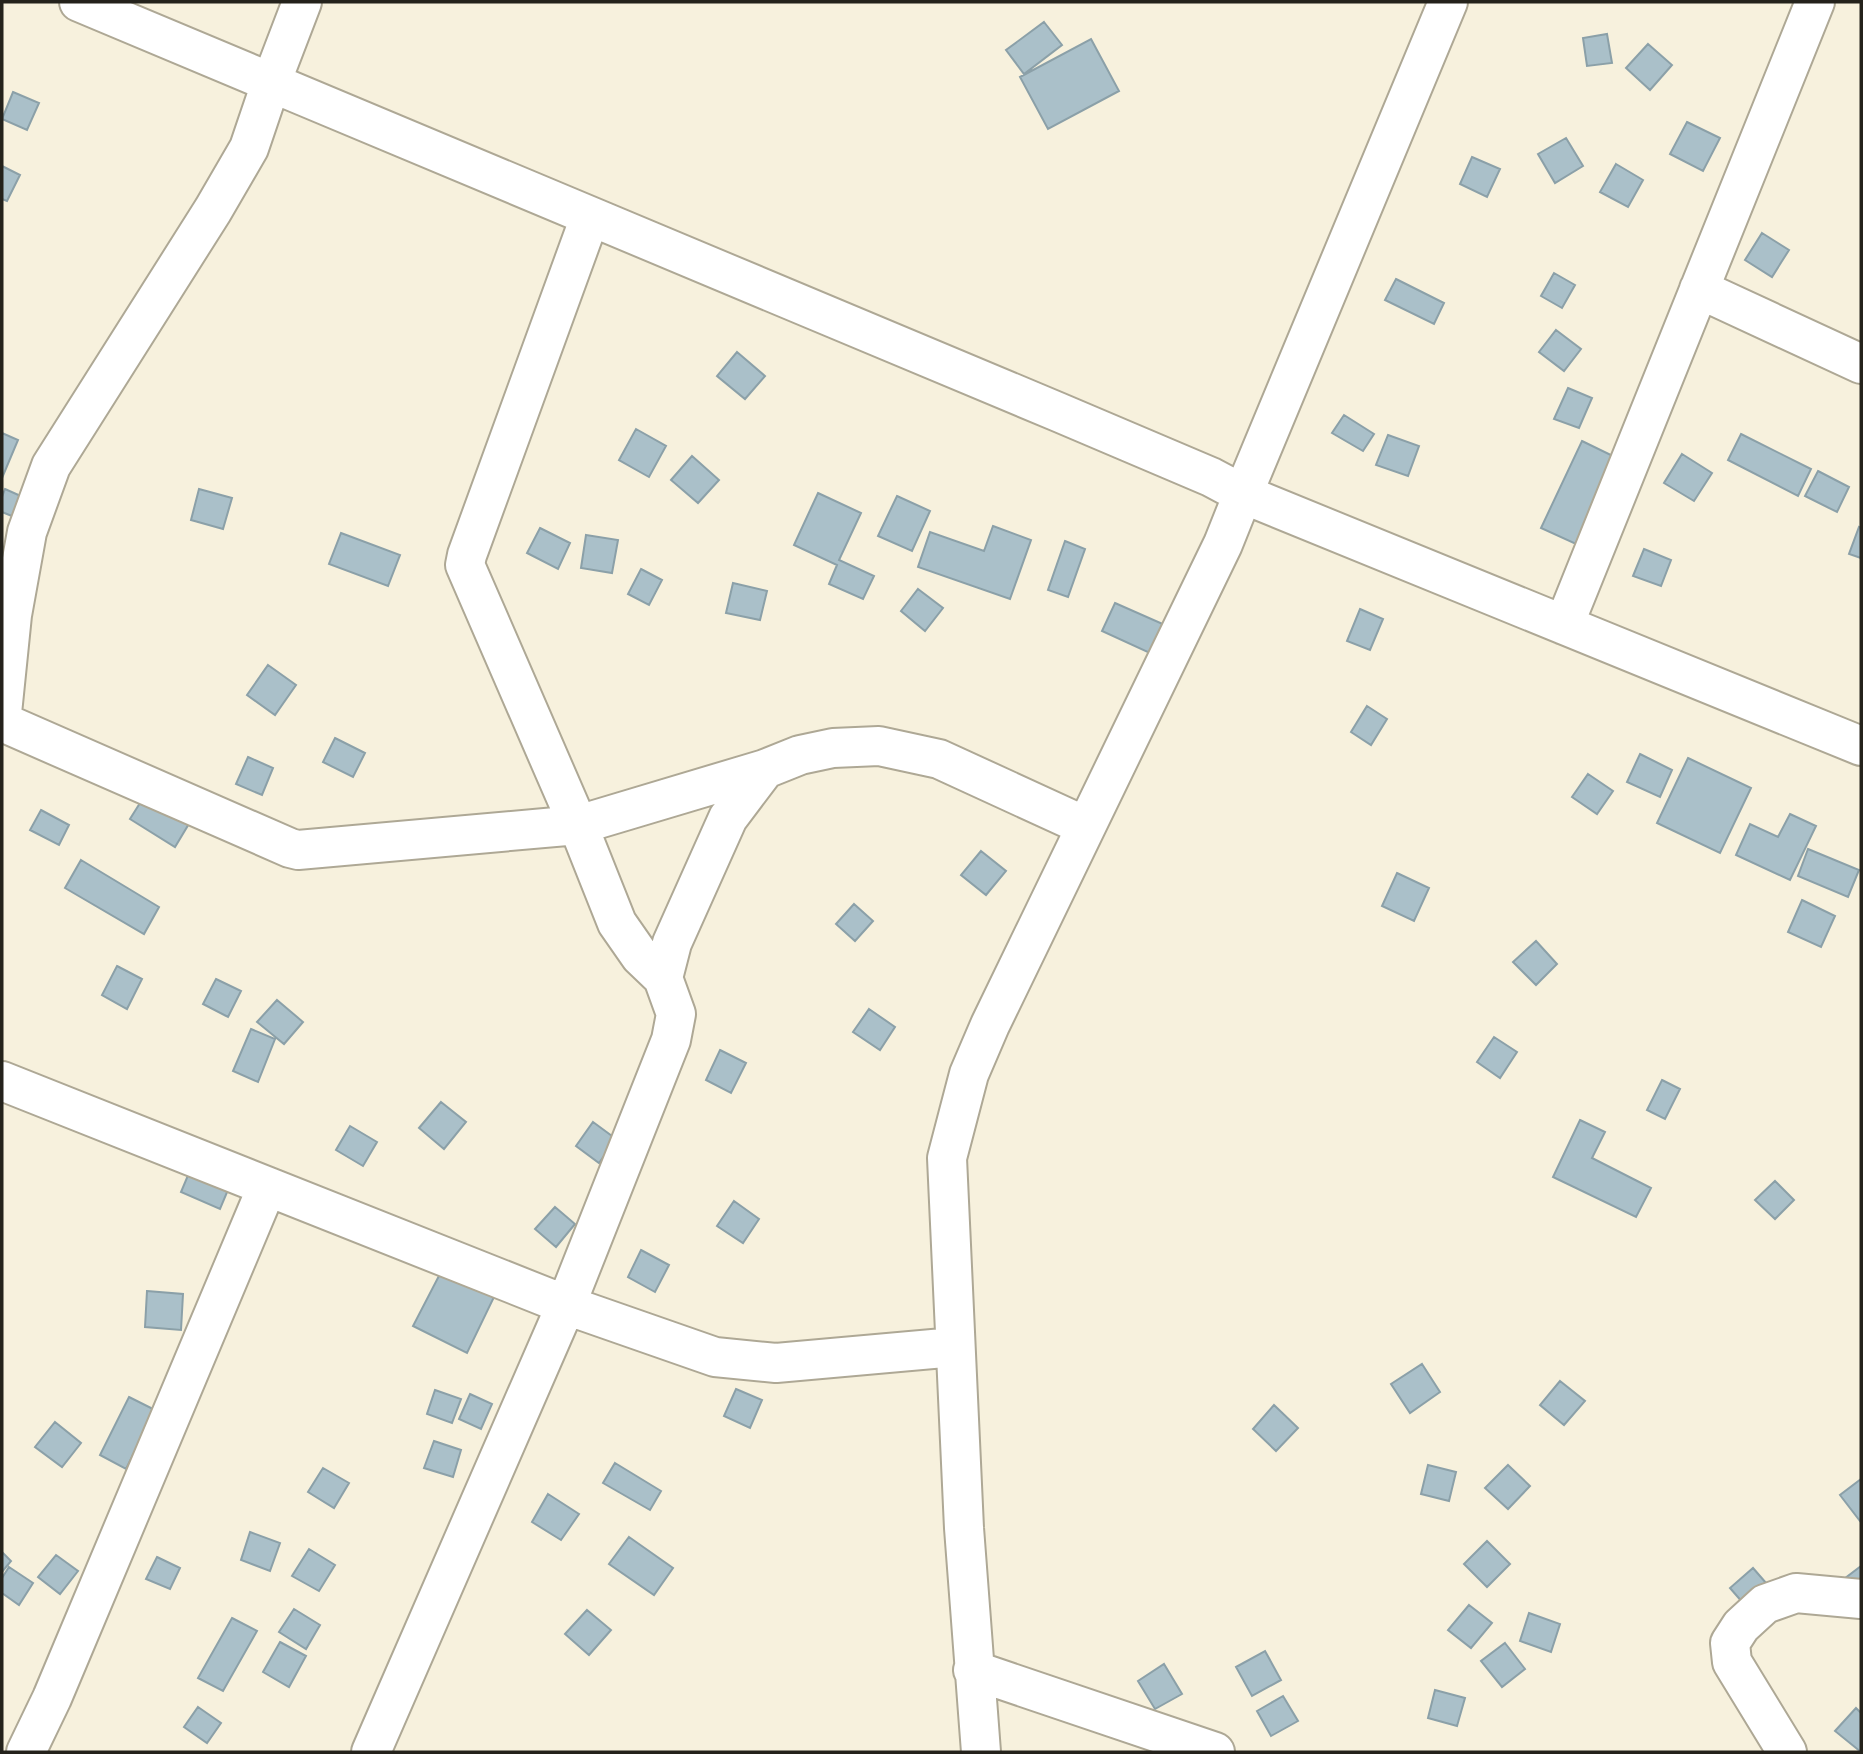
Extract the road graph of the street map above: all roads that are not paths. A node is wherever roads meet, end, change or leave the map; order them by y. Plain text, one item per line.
1 (79, 2) edge
2 (302, 2) edge
3 (1448, 2) edge
4 (1815, 2) edge
5 (271, 83) junction
6 (590, 217) junction
7 (1699, 289) junction
8 (1861, 364) edge
9 (1243, 494) junction
10 (1564, 625) junction
11 (2, 713) edge
12 (2, 722) edge
13 (1861, 746) edge
14 (765, 769) junction
15 (578, 825) junction
16 (1085, 826) junction
17 (663, 978) junction
18 (2, 1081) edge
19 (267, 1187) junction
20 (566, 1305) junction
21 (955, 1347) junction
22 (1861, 1599) edge
23 (974, 1670) junction
24 (26, 1752) edge
25 (371, 1752) edge
26 (981, 1752) edge
27 (1215, 1752) edge
28 (1787, 1752) edge

1 - 5 street
2 - 5 street
3 - 9 street
4 - 7 street
5 - 6 street
5 - 11 street
6 - 9 street
6 - 15 street
7 - 8 street
7 - 10 street
9 - 10 street
9 - 16 street
10 - 13 street
12 - 15 street
14 - 15 street
14 - 16 street
14 - 17 street
15 - 17 street
16 - 21 street
17 - 20 street
18 - 19 street
19 - 20 street
19 - 24 street
20 - 21 street
20 - 25 street
21 - 23 street
22 - 28 street
23 - 26 street
23 - 27 street

